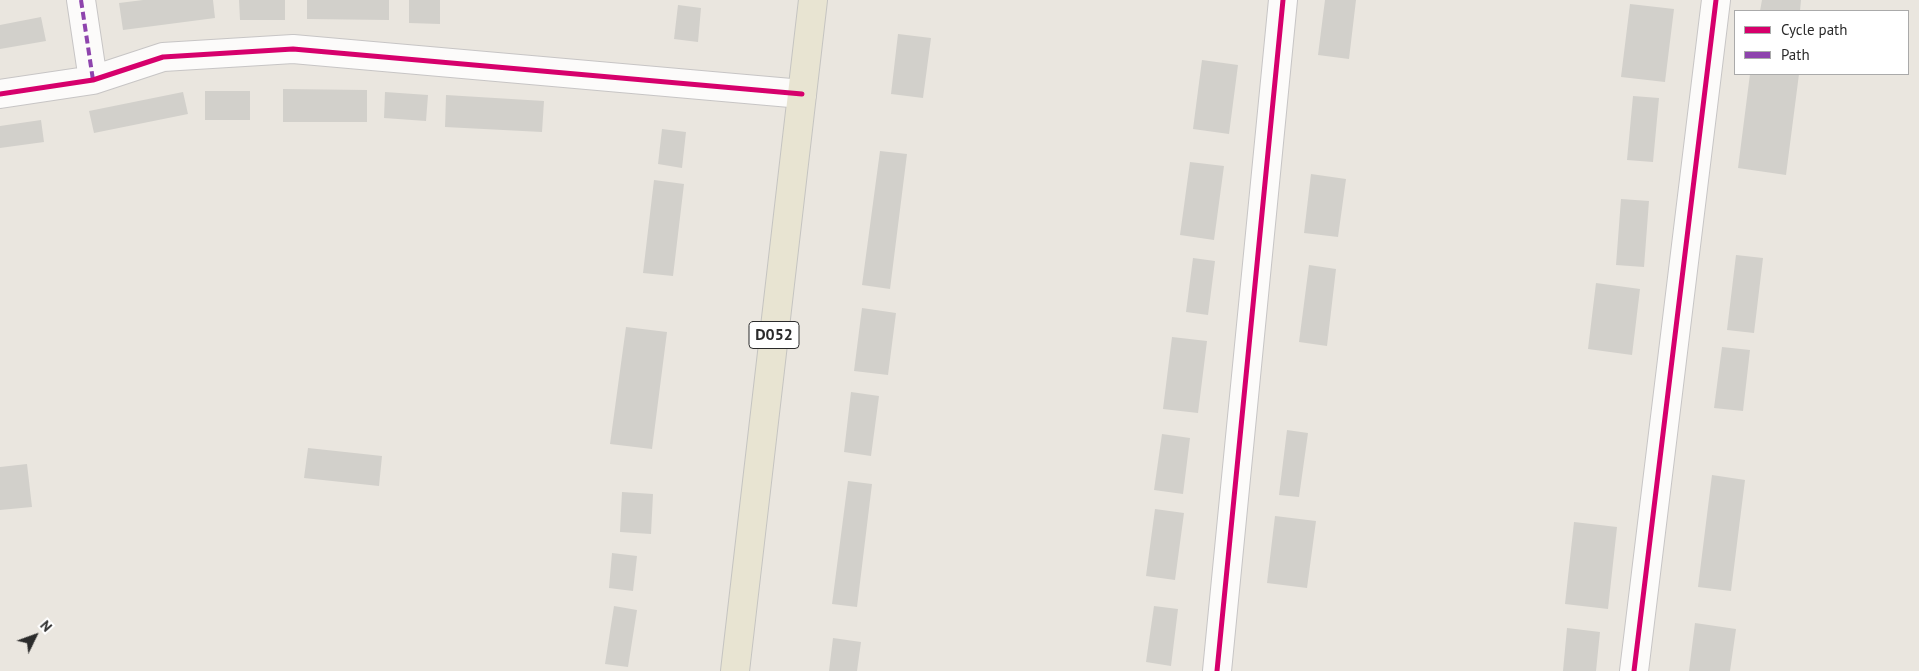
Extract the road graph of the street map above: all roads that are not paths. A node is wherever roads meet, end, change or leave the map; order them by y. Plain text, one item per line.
1 (81, 0) edge
2 (813, 0) edge
3 (1283, 0) edge
4 (1716, 0) edge
5 (93, 80) junction
6 (0, 94) edge
7 (802, 94) junction
8 (735, 671) edge
9 (1217, 671) edge
10 (1634, 671) edge

1 - 5 street
2 - 7 main road, D052
3 - 9 street
4 - 10 street
5 - 6 street
5 - 7 street
7 - 8 main road, D052

